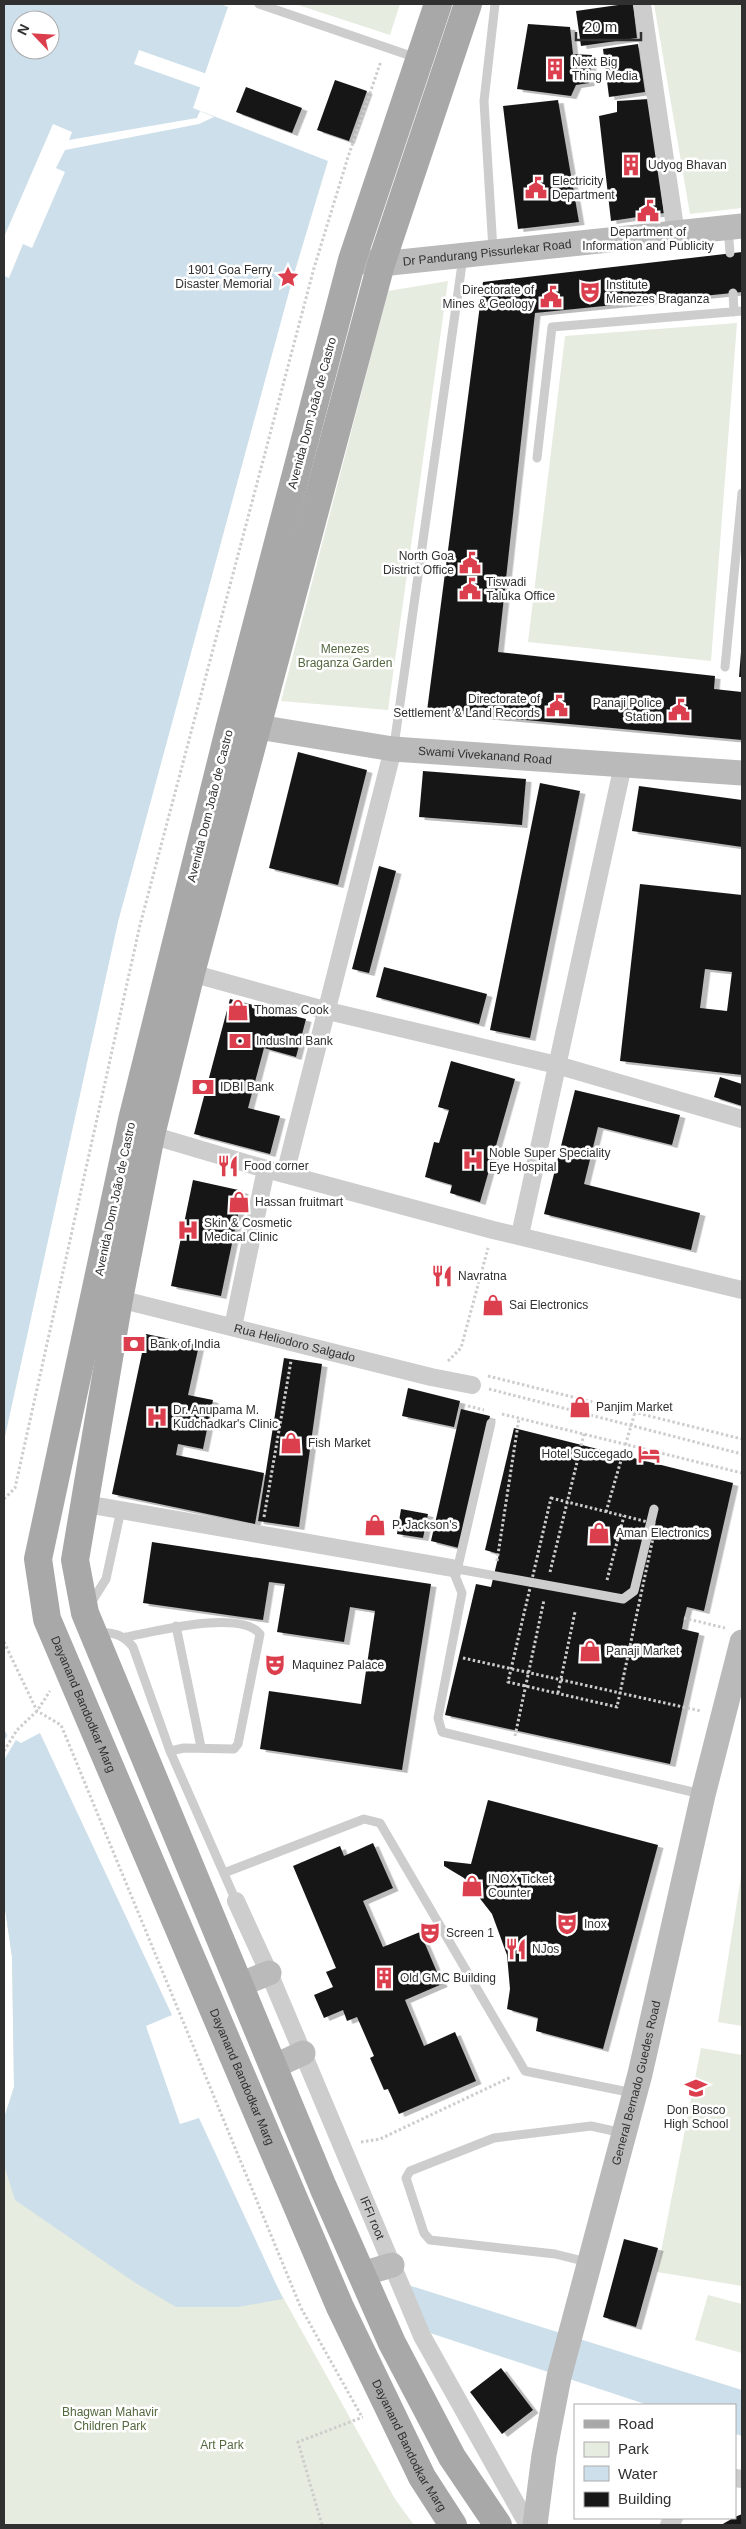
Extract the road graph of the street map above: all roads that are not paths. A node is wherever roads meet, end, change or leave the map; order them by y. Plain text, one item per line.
1 (259, 4) edge
2 (438, 4) edge
3 (495, 4) edge
4 (642, 4) edge
5 (472, 5) edge
6 (419, 59) junction
7 (735, 227) edge
8 (676, 234) junction
9 (493, 254) junction
10 (730, 254) dead end
11 (463, 256) junction
12 (352, 260) junction
13 (381, 264) junction
14 (733, 292) dead end
15 (738, 312) edge
16 (537, 458) dead end
17 (742, 493) edge
18 (725, 667) dead end
19 (230, 726) junction
20 (258, 727) junction
21 (393, 749) junction
22 (623, 765) junction
23 (742, 773) edge
24 (191, 973) junction
25 (328, 1011) junction
26 (557, 1065) junction
27 (742, 1119) edge
28 (151, 1135) junction
29 (266, 1169) junction
30 (285, 1174) junction
31 (520, 1235) junction
32 (742, 1290) edge
33 (119, 1299) junction
34 (232, 1327) junction
35 (478, 1380) road end
36 (491, 1423) dead end
37 (86, 1504) junction
38 (654, 1509) dead end
39 (121, 1510) junction
40 (454, 1573) junction
41 (86, 1611) junction
42 (47, 1619) joint
43 (176, 1626) junction
44 (737, 1636) edge
45 (126, 1637) junction
46 (201, 1747) junction
47 (170, 1751) junction
48 (703, 1795) junction
49 (224, 1873) junction
50 (236, 1901) joint
51 (269, 1972) junction
52 (239, 1985) junction
53 (303, 2053) junction
54 (273, 2067) junction
55 (635, 2093) junction
56 (624, 2133) junction
57 (590, 2263) junction
58 (392, 2265) junction
59 (366, 2284) junction
60 (453, 2525) edge
61 (498, 2525) edge
62 (528, 2525) edge
63 (535, 2525) edge

1 - 6 lane
2 - 6 main road, Avenida Dom João de Castro
3 - 9 lane
4 - 8 street
5 - 13 main road, Avenida Dom João de Castro
6 - 12 main road, Avenida Dom João de Castro
7 - 8 street, Dr Pandurang Pissurlekar Road
7 - 10 lane
8 - 9 street, Dr Pandurang Pissurlekar Road
9 - 11 street, Dr Pandurang Pissurlekar Road
11 - 13 street, Dr Pandurang Pissurlekar Road
11 - 21 lane
12 - 13 street, Dr Pandurang Pissurlekar Road
12 - 19 main road, Avenida Dom João de Castro
13 - 20 main road, Avenida Dom João de Castro
14 - 15 lane
15 - 16 lane
17 - 18 lane
19 - 20 street, Swami Vivekanand Road
19 - 42 main road, Avenida Dom João de Castro
20 - 21 street, Swami Vivekanand Road
20 - 24 main road, Avenida Dom João de Castro
21 - 22 street, Swami Vivekanand Road
21 - 25 street
22 - 23 street, Swami Vivekanand Road
22 - 26 street
24 - 25 street
24 - 28 main road, Avenida Dom João de Castro
25 - 26 street
25 - 30 street
26 - 27 street
26 - 31 street
28 - 29 street
28 - 33 main road, Avenida Dom João de Castro
29 - 30 street
29 - 34 street
30 - 31 street
31 - 32 street
33 - 34 street, Rua Heliodoro Salgado
33 - 37 main road, Avenida Dom João de Castro
34 - 35 street, Rua Heliodoro Salgado
36 - 40 lane
37 - 39 street
37 - 41 main road, Avenida Dom João de Castro
38 - 40 lane
39 - 40 street
39 - 41 lane
40 - 48 lane
41 - 45 lane
41 - 52 main road, Avenida Dom João de Castro
42 - 60 main road, Dayanand Bandodkar Marg
43 - 45 lane
43 - 46 lane
43 - 46 lane
44 - 48 street, General Bernado Guedes Road
45 - 47 lane
46 - 47 lane
47 - 49 lane
48 - 55 street, General Bernado Guedes Road
49 - 50 lane
49 - 55 lane
50 - 51 street, IFFI root
51 - 52 street
51 - 53 street, IFFI root
52 - 54 main road, Avenida Dom João de Castro
53 - 54 street
53 - 58 street, IFFI root
54 - 59 main road, Avenida Dom João de Castro
55 - 56 street, General Bernado Guedes Road
56 - 57 street, General Bernado Guedes Road
56 - 57 lane
57 - 63 street, General Bernado Guedes Road
58 - 59 street
58 - 62 street, IFFI root
59 - 61 main road, Avenida Dom João de Castro

